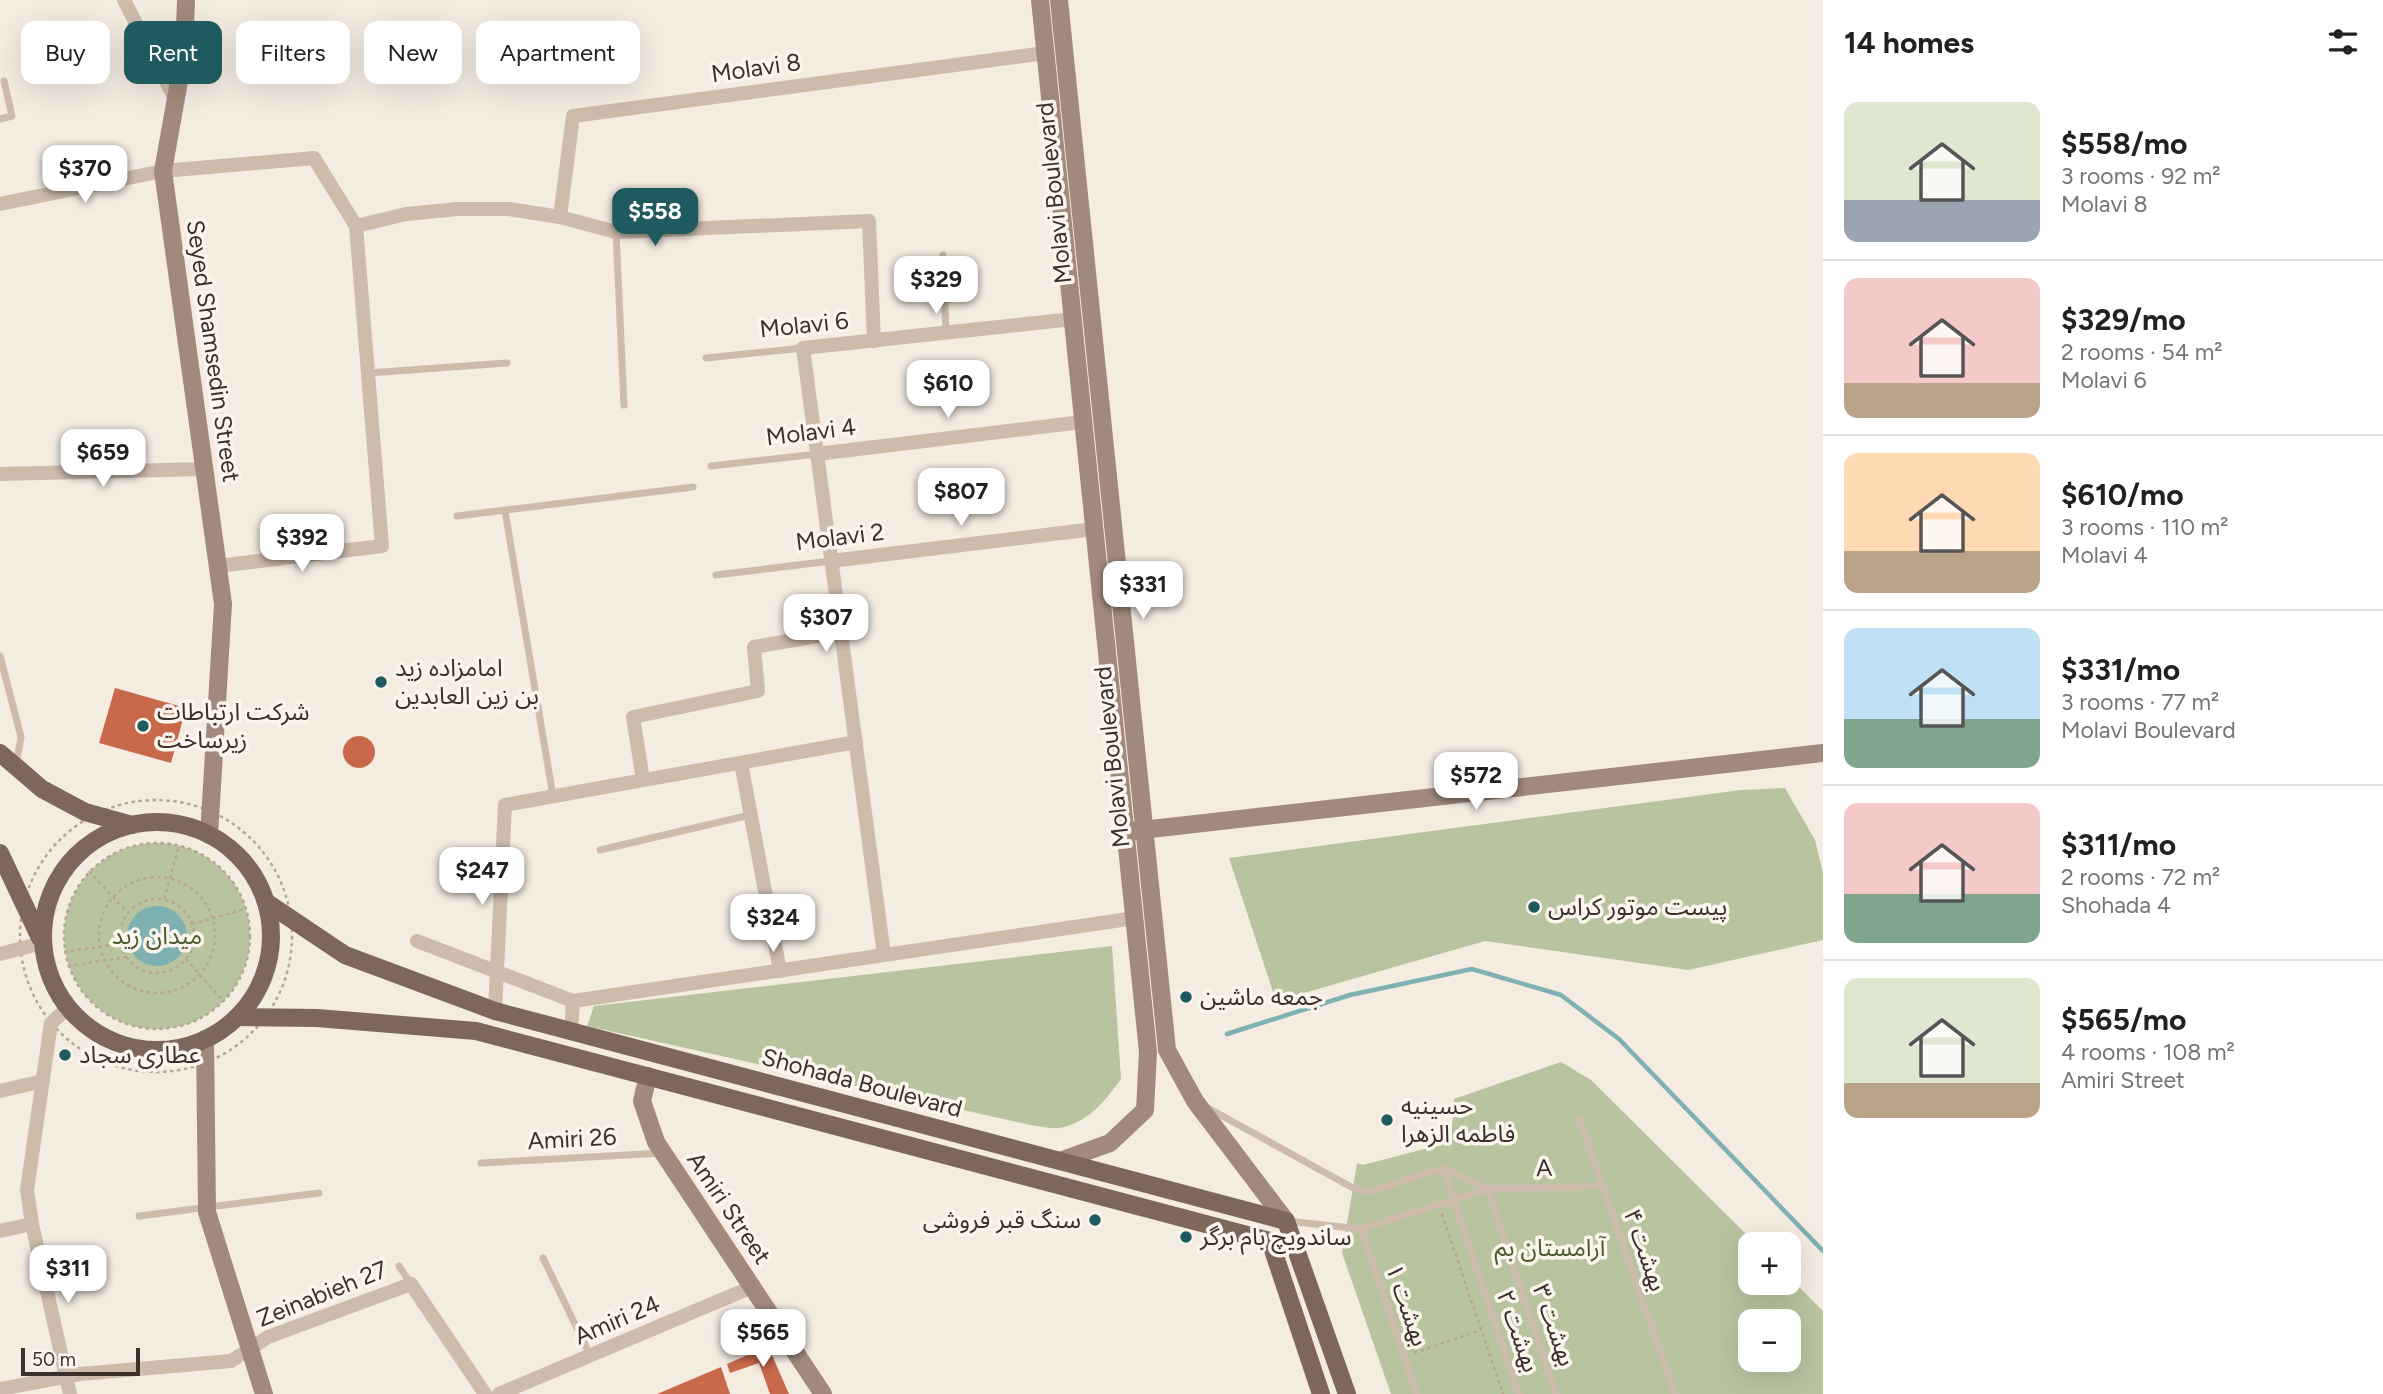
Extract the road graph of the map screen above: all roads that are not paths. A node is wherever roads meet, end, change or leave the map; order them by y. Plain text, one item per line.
1 (124, 0) edge
2 (186, 0) edge
3 (1040, 0) edge
4 (1059, 0) edge
5 (1045, 53) junction
6 (4, 80) dead end
7 (175, 99) junction
8 (0, 119) edge
9 (163, 171) junction
10 (1078, 184) junction
11 (1059, 186) junction
12 (0, 204) edge
13 (561, 216) junction
14 (356, 226) junction
15 (616, 232) junction
16 (943, 254) dead end
17 (1073, 319) junction
18 (946, 333) junction
19 (874, 341) junction
20 (803, 348) junction
21 (706, 358) dead end
22 (507, 363) dead end
23 (368, 373) junction
24 (624, 405) dead end
25 (1083, 422) junction
26 (817, 454) junction
27 (711, 467) dead end
28 (205, 469) junction
29 (0, 474) edge
30 (693, 487) dead end
31 (505, 511) junction
32 (457, 516) dead end
33 (1094, 529) junction
34 (831, 561) junction
35 (218, 566) junction
36 (716, 575) dead end
37 (841, 632) junction
38 (0, 656) edge
39 (856, 742) junction
40 (0, 752) edge
41 (1823, 753) edge
42 (741, 763) junction
43 (16, 766) junction
44 (643, 780) junction
45 (553, 796) junction
46 (751, 815) junction
47 (132, 825) junction
48 (1145, 830) junction
49 (1126, 831) junction
50 (209, 835) junction
51 (600, 850) dead end
52 (0, 853) edge
53 (266, 902) junction
54 (1135, 918) junction
55 (416, 942) dead end
56 (42, 943) junction
57 (0, 954) edge
58 (884, 955) junction
59 (780, 971) junction
60 (497, 972) junction
61 (573, 1001) junction
62 (68, 1008) junction
63 (495, 1011) junction
64 (237, 1017) junction
65 (571, 1031) junction
66 (205, 1040) junction
67 (1167, 1050) junction
68 (1148, 1052) junction
69 (648, 1076) junction
70 (43, 1081) junction
71 (0, 1091) edge
72 (1195, 1101) junction
73 (864, 1109) junction
74 (1579, 1118) dead end
75 (858, 1132) junction
76 (664, 1153) junction
77 (1060, 1161) junction
78 (481, 1163) dead end
79 (1443, 1168) junction
80 (1602, 1186) junction
81 (1488, 1189) junction
82 (319, 1193) dead end
83 (1454, 1200) junction
84 (206, 1207) junction
85 (139, 1216) dead end
86 (1286, 1221) junction
87 (32, 1224) junction
88 (1361, 1229) junction
89 (0, 1231) edge
90 (543, 1258) dead end
91 (399, 1266) dead end
92 (411, 1284) junction
93 (752, 1287) junction
94 (250, 1349) junction
95 (590, 1356) junction
96 (66, 1378) junction
97 (0, 1389) edge
98 (70, 1394) edge
99 (264, 1394) edge
100 (485, 1394) edge
101 (499, 1394) edge
102 (823, 1394) edge
103 (1321, 1394) edge
104 (1347, 1394) edge
105 (1417, 1394) edge
106 (1519, 1394) edge
107 (1556, 1394) edge
108 (1675, 1394) edge

1 - 7 street
2 - 7 street, Seyed Shamsedin Street
3 - 5 street, Molavi Boulevard
4 - 10 street, Molavi Boulevard
5 - 11 street, Molavi Boulevard
5 - 13 street, Molavi 8
6 - 8 lane
7 - 9 street, Seyed Shamsedin Street
9 - 12 street
9 - 14 street
9 - 28 street, Seyed Shamsedin Street
10 - 11 street
10 - 48 street, Molavi Boulevard
11 - 17 street, Molavi Boulevard
13 - 14 street
13 - 15 street
14 - 23 street
15 - 19 street
15 - 24 lane
16 - 18 lane
17 - 18 street, Molavi 6
17 - 25 street, Molavi Boulevard
18 - 19 street, Molavi 6
19 - 20 street, Molavi 6
20 - 21 lane, Molavi 6
20 - 26 street
22 - 23 lane
23 - 35 street
25 - 26 street, Molavi 4
25 - 33 street, Molavi Boulevard
26 - 27 lane, Molavi 4
26 - 34 street
28 - 29 street
28 - 35 street, Seyed Shamsedin Street
30 - 31 lane
31 - 32 lane
31 - 45 lane
33 - 34 street, Molavi 2
33 - 49 street, Molavi Boulevard
34 - 36 lane, Molavi 2
34 - 37 street
35 - 50 street, Seyed Shamsedin Street
37 - 39 street
37 - 44 street
38 - 43 lane
39 - 42 street
39 - 58 street
40 - 43 main road
41 - 48 street
42 - 44 street
42 - 46 street
43 - 47 main road
44 - 45 street
45 - 60 street
46 - 51 lane
46 - 59 street
47 - 50 main road
47 - 56 main road
48 - 49 street
48 - 67 street, Molavi Boulevard
49 - 54 street, Molavi Boulevard
50 - 53 main road
52 - 56 main road
53 - 63 main road, Shohada Boulevard
53 - 64 main road
54 - 58 street
54 - 68 street, Molavi Boulevard
55 - 60 street
56 - 57 street
56 - 62 main road
58 - 59 street
59 - 61 street
60 - 61 street
60 - 63 street
61 - 65 street
62 - 66 main road
62 - 70 street
63 - 65 main road, Shohada Boulevard
64 - 66 main road
64 - 69 main road, Shohada Boulevard
65 - 73 main road, Shohada Boulevard
66 - 84 street
67 - 68 street
67 - 72 street, Molavi Boulevard
68 - 77 street, Molavi Boulevard
69 - 75 main road, Shohada Boulevard
69 - 76 street, Amiri Street
70 - 71 street
70 - 87 street
72 - 79 lane
72 - 86 street, Molavi Boulevard
73 - 75 main road
73 - 77 main road, Shohada Boulevard
74 - 80 lane, بهشت ۴
75 - 103 main road, Shohada Boulevard
76 - 78 lane, Amiri 26
76 - 93 street, Amiri Street
77 - 86 main road, Shohada Boulevard
79 - 81 lane
79 - 83 lane, بهشت ۲
80 - 81 lane, A
80 - 108 lane, بهشت ۴
81 - 83 lane
81 - 107 lane, بهشت ۳
82 - 84 lane
83 - 88 lane
83 - 106 lane, بهشت ۲
84 - 85 lane
84 - 94 street
86 - 88 lane
86 - 104 main road
87 - 89 street
87 - 96 street
88 - 105 lane, بهشت ۱
90 - 95 lane
91 - 92 lane
92 - 94 street, Zeinabieh 27
92 - 100 street
93 - 95 street, Amiri 24
93 - 102 street, Amiri Street
94 - 96 street, Zeinabieh 27
94 - 99 street
95 - 101 street, Amiri 24
96 - 97 street, Zeinabieh 27
96 - 98 street

